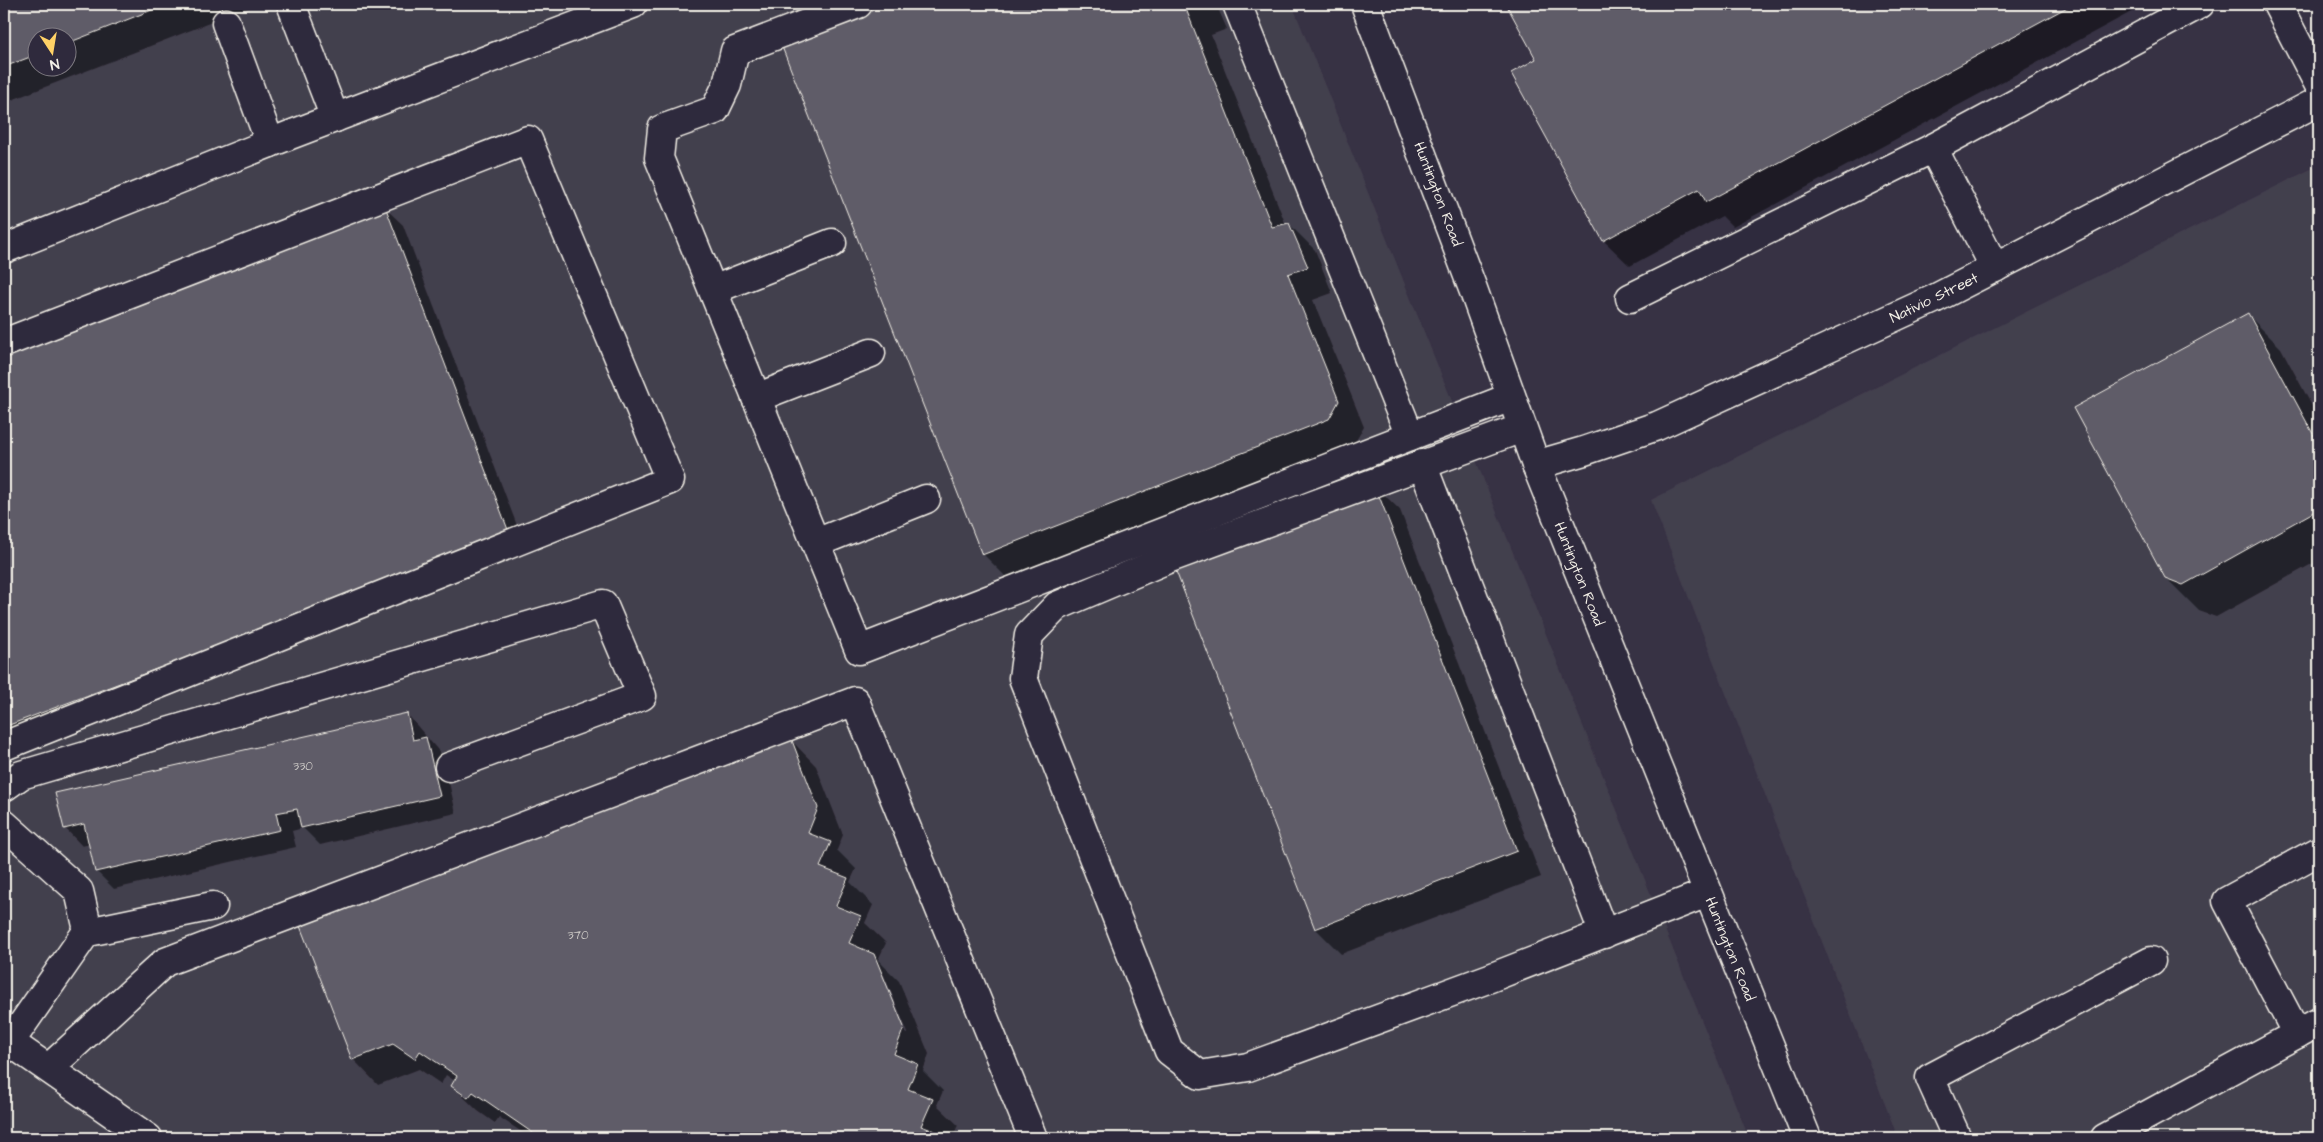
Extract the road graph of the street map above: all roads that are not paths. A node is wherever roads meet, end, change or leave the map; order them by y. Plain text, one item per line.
1 (290, 4) edge
2 (633, 4) edge
3 (858, 4) edge
4 (1237, 4) edge
5 (1365, 4) edge
6 (2200, 4) edge
7 (2276, 4) edge
8 (226, 23) dead end
9 (2319, 85) edge
10 (2319, 101) edge
11 (334, 118) junction
12 (270, 142) junction
13 (1934, 148) junction
14 (832, 243) dead end
15 (4, 249) edge
16 (1995, 268) junction
17 (713, 290) junction
18 (1630, 298) dead end
19 (4, 343) edge
20 (871, 353) dead end
21 (1511, 396) junction
22 (756, 398) junction
23 (1522, 428) junction
24 (1410, 436) junction
25 (1422, 464) junction
26 (1536, 465) junction
27 (926, 499) dead end
28 (816, 543) junction
29 (4, 746) edge
30 (450, 767) dead end
31 (4, 787) edge
32 (4, 824) edge
33 (2319, 851) edge
34 (1707, 893) junction
35 (213, 906) dead end
36 (88, 932) junction
37 (1604, 934) junction
38 (2151, 961) dead end
39 (2308, 1028) edge
40 (7, 1040) edge
41 (49, 1068) junction
42 (148, 1138) edge
43 (1033, 1138) edge
44 (1807, 1138) edge
45 (1957, 1138) edge
46 (2105, 1138) edge

1 - 11 street
2 - 11 street
3 - 17 street
4 - 24 street
5 - 21 street, Huntington Road
6 - 13 street
7 - 9 street
8 - 12 street
10 - 16 street, Nativio Street
11 - 12 street
12 - 15 street
13 - 16 street
13 - 18 street
14 - 17 street
16 - 26 street, Nativio Street
17 - 22 street
19 - 29 street
20 - 22 street
21 - 23 street, Huntington Road
21 - 24 street
22 - 28 street
23 - 25 street
23 - 26 street, Huntington Road
24 - 28 street
25 - 37 street
25 - 37 street
26 - 34 street, Huntington Road
27 - 28 street
30 - 31 street
32 - 36 street
33 - 39 street
34 - 37 street
34 - 44 street, Huntington Road
35 - 36 street
36 - 40 street
38 - 45 street
39 - 46 street
40 - 41 street
41 - 42 street
41 - 43 street

